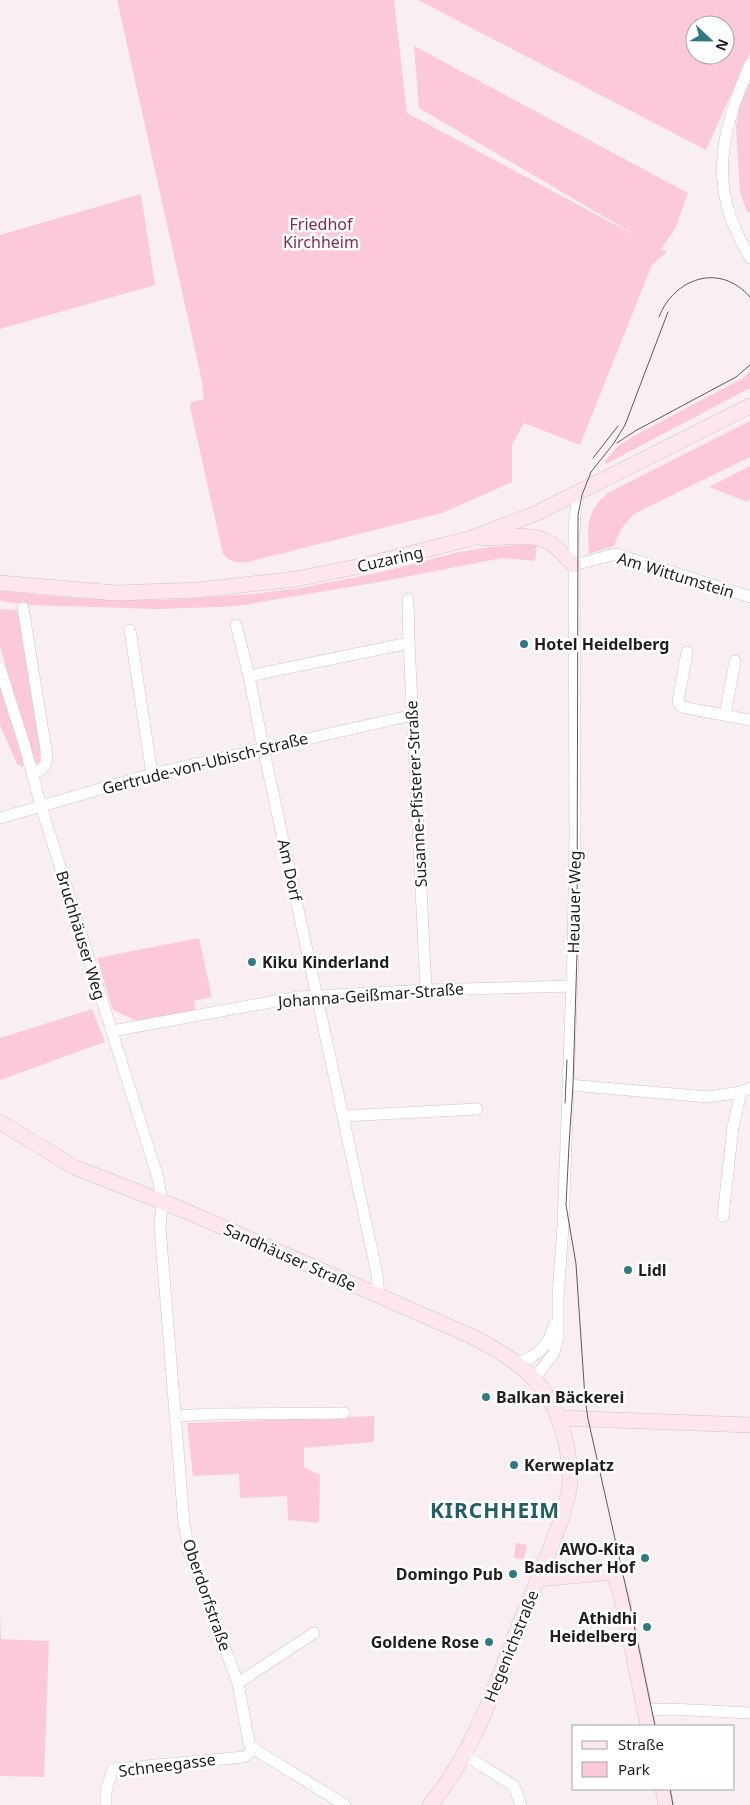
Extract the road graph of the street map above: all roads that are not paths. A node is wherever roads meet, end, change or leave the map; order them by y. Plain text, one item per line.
1 (750, 64) edge
2 (750, 258) edge
3 (750, 406) edge
4 (579, 491) junction
5 (469, 539) junction
6 (574, 565) junction
7 (0, 583) edge
8 (750, 597) edge
9 (408, 599) dead end
10 (23, 608) dead end
11 (236, 625) dead end
12 (130, 630) dead end
13 (409, 643) junction
14 (687, 652) dead end
15 (735, 661) dead end
16 (0, 668) edge
17 (249, 676) junction
18 (412, 715) junction
19 (725, 716) junction
20 (750, 720) edge
21 (263, 748) junction
22 (33, 773) junction
23 (152, 774) junction
24 (41, 806) junction
25 (0, 818) edge
26 (572, 986) junction
27 (426, 990) junction
28 (317, 996) junction
29 (112, 1031) junction
30 (569, 1084) junction
31 (745, 1090) edge
32 (477, 1109) dead end
33 (343, 1116) junction
34 (0, 1122) edge
35 (162, 1202) junction
36 (723, 1216) dead end
37 (378, 1295) junction
38 (557, 1313) junction
39 (518, 1363) junction
40 (534, 1380) junction
41 (175, 1411) junction
42 (344, 1413) dead end
43 (560, 1418) junction
44 (750, 1425) edge
45 (538, 1579) junction
46 (314, 1633) dead end
47 (238, 1683) junction
48 (645, 1710) junction
49 (750, 1713) edge
50 (648, 1725) edge
51 (254, 1749) junction
52 (465, 1755) junction
53 (662, 1790) edge
54 (106, 1805) edge
55 (345, 1805) edge
56 (430, 1805) edge
57 (521, 1805) edge
58 (666, 1805) edge

1 - 2 street
3 - 4 street, Cuzaring
4 - 5 street, Cuzaring
4 - 6 street, Heuauer Weg
5 - 6 street
5 - 7 street, Cuzaring
6 - 8 street, Am Wittumstein
6 - 26 street, Heuauer Weg
9 - 13 street, Susanne-Pfisterer-Straße
10 - 22 street
11 - 17 street, Am Dorf
12 - 23 street
13 - 17 street
13 - 18 street, Susanne-Pfisterer-Straße
14 - 19 street
15 - 19 street
16 - 22 street, Bruchhäuser Weg
17 - 21 street, Am Dorf
18 - 21 street, Gertrude-von-Ubisch-Straße
18 - 27 street, Susanne-Pfisterer-Straße
19 - 20 street
21 - 23 street, Gertrude-von-Ubisch-Straße
21 - 28 street, Am Dorf
22 - 24 street, Bruchhäuser Weg
23 - 24 street, Gertrude-von-Ubisch-Straße
24 - 25 street, Gertrude-von-Ubisch-Straße
24 - 29 street, Bruchhäuser Weg
26 - 27 street, Johanna-Geißmar-Straße
26 - 30 street, Heuauer Weg
27 - 28 street, Johanna-Geißmar-Straße
28 - 29 street, Johanna-Geißmar-Straße
28 - 33 street, Am Dorf
29 - 35 street, Bruchhäuser Weg
30 - 31 street
30 - 38 street, Heuauer Weg
31 - 36 street
32 - 33 street
33 - 37 street, Am Dorf
34 - 35 street, Sandhäuser Straße
35 - 37 street, Sandhäuser Straße
35 - 41 street, Oberdorfstraße
37 - 39 street, Sandhäuser Straße
38 - 39 street, Heuauer Weg
38 - 40 street, Heuauer Weg
39 - 40 street, Sandhäuser Straße
40 - 43 street, Sandhäuser Straße
41 - 42 street
41 - 47 street, Oberdorfstraße
43 - 44 street
43 - 45 street, Hegenichstraße
45 - 48 street
45 - 52 street, Hegenichstraße
46 - 47 street
47 - 51 street, Oberdorfstraße
48 - 49 street
48 - 50 street
51 - 54 street, Schneegasse
51 - 55 street
52 - 56 street, Hegenichstraße
52 - 57 street
53 - 58 street

